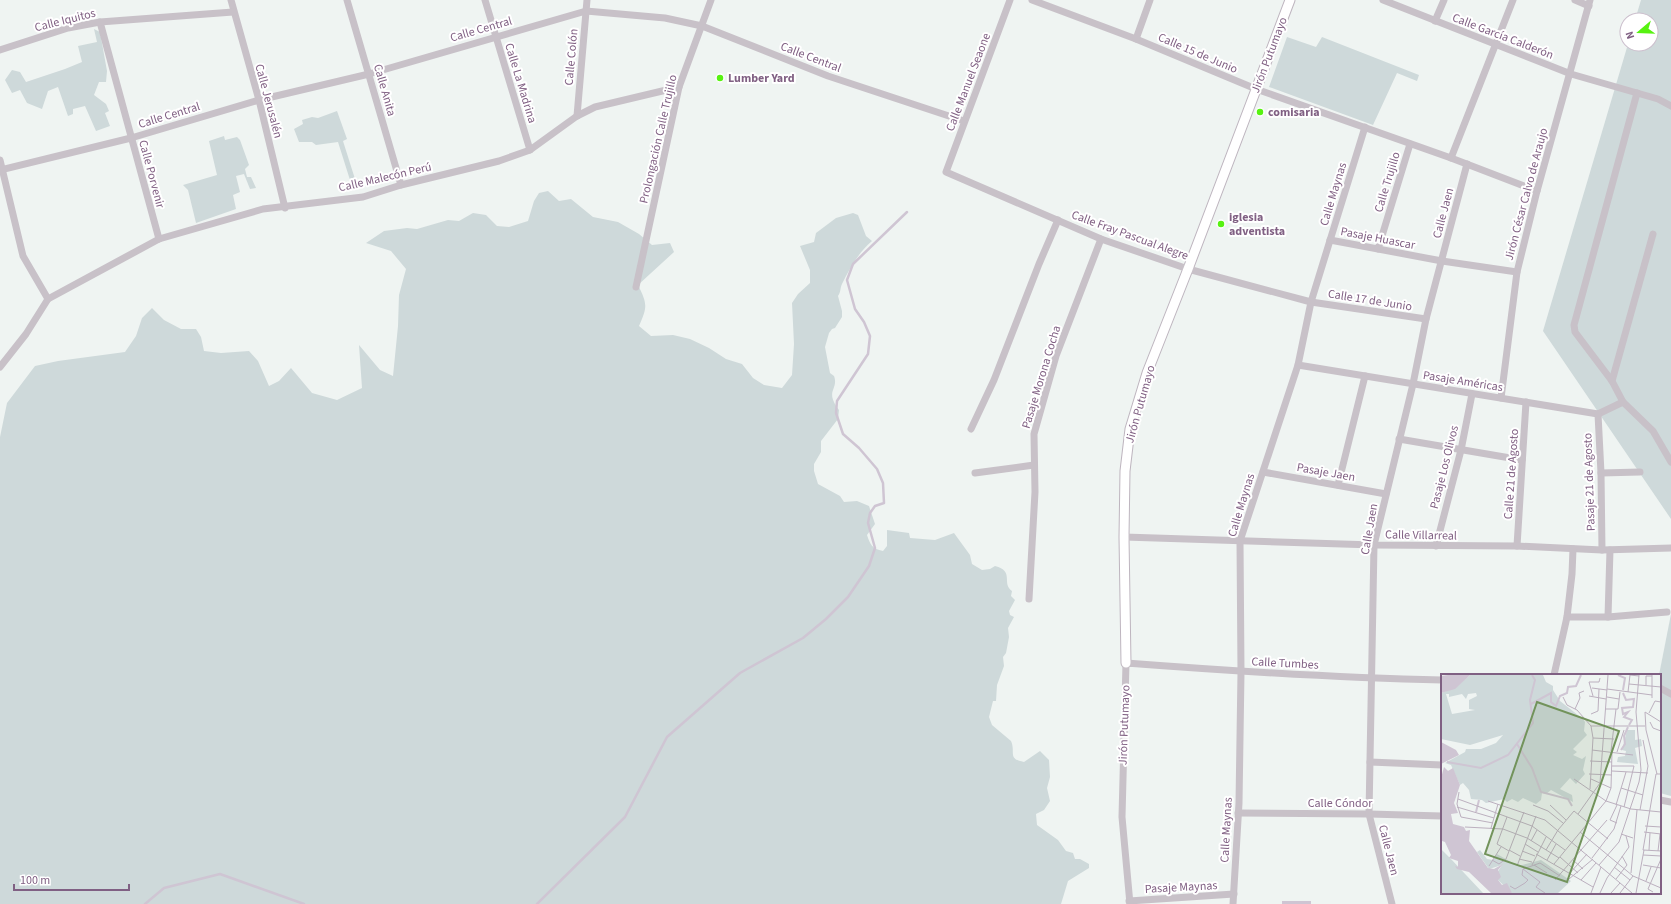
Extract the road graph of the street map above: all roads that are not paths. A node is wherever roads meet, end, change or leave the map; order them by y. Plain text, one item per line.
1 (231, 0) edge
2 (347, 0) edge
3 (484, 0) edge
4 (587, 0) edge
5 (711, 0) edge
6 (1010, 0) edge
7 (1032, 0) edge
8 (1150, 0) edge
9 (1290, 0) edge
10 (1383, 0) edge
11 (1444, 0) edge
12 (1513, 0) edge
13 (1575, 0) edge
14 (1590, 3) edge
15 (586, 11) junction
16 (233, 12) junction
17 (1435, 21) junction
18 (100, 22) junction
19 (702, 26) junction
20 (495, 36) junction
21 (1136, 39) junction
22 (1494, 44) junction
23 (0, 50) edge
24 (369, 74) junction
25 (1571, 74) junction
26 (679, 87) junction
27 (1256, 89) junction
28 (1637, 93) junction
29 (259, 100) junction
30 (1671, 106) edge
31 (577, 116) junction
32 (964, 120) junction
33 (1365, 127) junction
34 (131, 138) junction
35 (1410, 144) junction
36 (530, 150) junction
37 (1451, 158) junction
38 (0, 160) edge
39 (1467, 164) junction
40 (1, 170) edge
41 (946, 172) joint
42 (401, 185) junction
43 (1537, 191) junction
44 (285, 208) junction
45 (1058, 220) junction
46 (1654, 234) dead end
47 (159, 239) junction
48 (1101, 239) junction
49 (1330, 240) junction
50 (1378, 249) junction
51 (1442, 261) junction
52 (1188, 269) junction
53 (1517, 272) junction
54 (636, 287) dead end
55 (48, 299) junction
56 (1311, 302) junction
57 (1426, 320) junction
58 (1298, 365) junction
59 (0, 367) edge
60 (1365, 376) junction
61 (1612, 382) junction
62 (1413, 384) junction
63 (1472, 394) junction
64 (1501, 398) junction
65 (1526, 402) junction
66 (1623, 402) junction
67 (1598, 414) junction
68 (971, 429) dead end
69 (1399, 439) junction
70 (1461, 450) junction
71 (1522, 460) junction
72 (1671, 462) edge
73 (1034, 465) junction
74 (1263, 472) junction
75 (1640, 472) dead end
76 (975, 473) dead end
77 (1601, 473) junction
78 (1338, 486) junction
79 (1386, 494) junction
80 (1124, 537) junction
81 (1240, 541) junction
82 (1374, 545) junction
83 (1436, 546) junction
84 (1517, 546) junction
85 (1671, 548) edge
86 (1573, 549) junction
87 (1602, 550) junction
88 (1610, 550) junction
89 (1029, 599) dead end
90 (1667, 612) dead end
91 (1567, 617) junction
92 (1608, 617) junction
93 (1126, 664) junction
94 (1241, 672) junction
95 (1554, 674) edge
96 (1372, 679) junction
97 (1441, 680) edge
98 (1661, 689) edge
99 (1671, 694) edge
100 (1370, 762) junction
101 (1441, 765) edge
102 (1661, 800) edge
103 (1671, 802) edge
104 (1238, 813) junction
105 (1369, 814) junction
106 (1441, 816) edge
107 (1234, 894) junction
108 (1130, 902) edge
109 (1233, 904) edge
110 (1392, 904) edge

1 - 16 street, Calle Jerusalén
2 - 24 street, Calle Anita
3 - 20 street, Calle La Madrina
4 - 15 street, Calle Colón
5 - 19 street, Prolongación Calle Trujillo
6 - 32 street, Calle Manuel Seaone
7 - 21 street, Calle 15 de Junio
8 - 21 street
9 - 27 street, Jirón Putumayo
10 - 17 street, Calle García Calderón
11 - 17 street
12 - 22 street
13 - 14 street
14 - 25 street, Jirón César Calvo de Araujo
15 - 19 street, Calle Central
15 - 20 street, Calle Central
15 - 31 street, Calle Colón
16 - 18 street, Calle Iquitos
16 - 29 street, Calle Jerusalén
17 - 22 street, Calle García Calderón
18 - 23 street, Calle Iquitos
18 - 34 street, Calle Porvenir
19 - 26 street, Prolongación Calle Trujillo
19 - 32 street, Calle Central
20 - 24 street, Calle Central
20 - 36 street, Calle La Madrina
21 - 27 street, Calle 15 de Junio
22 - 25 street, Calle García Calderón
22 - 37 street
24 - 29 street, Calle Central
24 - 42 street, Calle Anita
25 - 28 street, Calle García Calderón
25 - 43 street, Jirón César Calvo de Araujo
26 - 31 street, Calle Malecón Perú
26 - 54 street, Prolongación Calle Trujillo
27 - 33 street, Calle 15 de Junio
27 - 52 street, Jirón Putumayo
28 - 30 street, Calle García Calderón
28 - 61 street
29 - 34 street, Calle Central
29 - 44 street, Calle Jerusalén
31 - 36 street, Calle Malecón Perú
32 - 41 street, Calle Manuel Seaone
33 - 35 street, Calle 15 de Junio
33 - 49 street, Calle Maynas
34 - 40 street, Calle Central
34 - 47 street, Calle Porvenir
35 - 37 street, Calle 15 de Junio
35 - 50 street, Calle Trujillo
36 - 42 street, Calle Malecón Perú
37 - 39 street, Calle 15 de Junio
38 - 40 street
39 - 43 street, Calle 15 de Junio
39 - 51 street, Calle Jaen
40 - 55 street
41 - 45 street, Calle Fray Pascual Alegre
42 - 44 street, Calle Malecón Perú
43 - 53 street, Jirón César Calvo de Araujo
44 - 47 street, Calle Malecón Perú
45 - 48 street, Calle Fray Pascual Alegre
45 - 68 street
46 - 61 street
47 - 55 street, Calle Malecón Perú
48 - 52 street, Calle Fray Pascual Alegre
48 - 73 street, Pasaje Morona Cocha
49 - 50 street, Pasaje Huascar
49 - 56 street, Calle Maynas
50 - 51 street, Pasaje Huascar
51 - 53 street, Pasaje Huascar
51 - 57 street, Calle Jaen
52 - 56 street, Calle Fray Pascual Alegre
52 - 80 street, Jirón Putumayo
53 - 64 street, Jirón César Calvo de Araujo
55 - 59 street
56 - 57 street, Calle 17 de Junio
56 - 58 street, Calle Maynas
57 - 62 street, Calle Jaen
58 - 60 street, Pasaje Américas
58 - 74 street, Calle Maynas
60 - 62 street, Pasaje Américas
60 - 78 street
61 - 66 street
62 - 63 street, Pasaje Américas
62 - 69 street, Calle Jaen
63 - 64 street, Pasaje Américas
63 - 70 street, Pasaje Los Olivos
64 - 65 street, Pasaje Américas
65 - 67 street, Pasaje Américas
65 - 71 street, Calle 21 de Agosto
66 - 67 street
66 - 72 street
67 - 77 street, Pasaje 21 de Agosto
69 - 70 street
69 - 79 street, Calle Jaen
70 - 71 street
70 - 83 street, Pasaje Los Olivos
71 - 84 street, Calle 21 de Agosto
73 - 76 street
73 - 89 street, Pasaje Morona Cocha
74 - 78 street, Pasaje Jaen
74 - 81 street, Calle Maynas
75 - 77 street
77 - 87 street, Pasaje 21 de Agosto
78 - 79 street, Pasaje Jaen
79 - 82 street, Calle Jaen
80 - 81 street, Calle Villarreal
80 - 93 street, Jirón Putumayo
81 - 82 street, Calle Villarreal
81 - 94 street, Calle Maynas
82 - 83 street, Calle Villarreal
82 - 96 street, Calle Jaen
83 - 84 street, Calle Villarreal
84 - 86 street, Calle Villarreal
85 - 88 street, Calle Villarreal
86 - 87 street, Calle Villarreal
86 - 91 street
87 - 88 street, Calle Villarreal
88 - 92 street
90 - 92 street
91 - 92 street
91 - 95 street
93 - 94 street, Calle Tumbes
93 - 108 street, Jirón Putumayo
94 - 96 street, Calle Tumbes
94 - 104 street, Calle Maynas
96 - 97 street, Calle Tumbes
96 - 100 street, Calle Jaen
98 - 99 street
100 - 101 street
100 - 105 street, Calle Jaen
102 - 103 street
104 - 105 street, Calle Cóndor
104 - 107 street, Calle Maynas
105 - 106 street, Calle Cóndor
105 - 110 street, Calle Jaen
107 - 108 street, Pasaje Maynas
107 - 109 street, Calle Maynas

